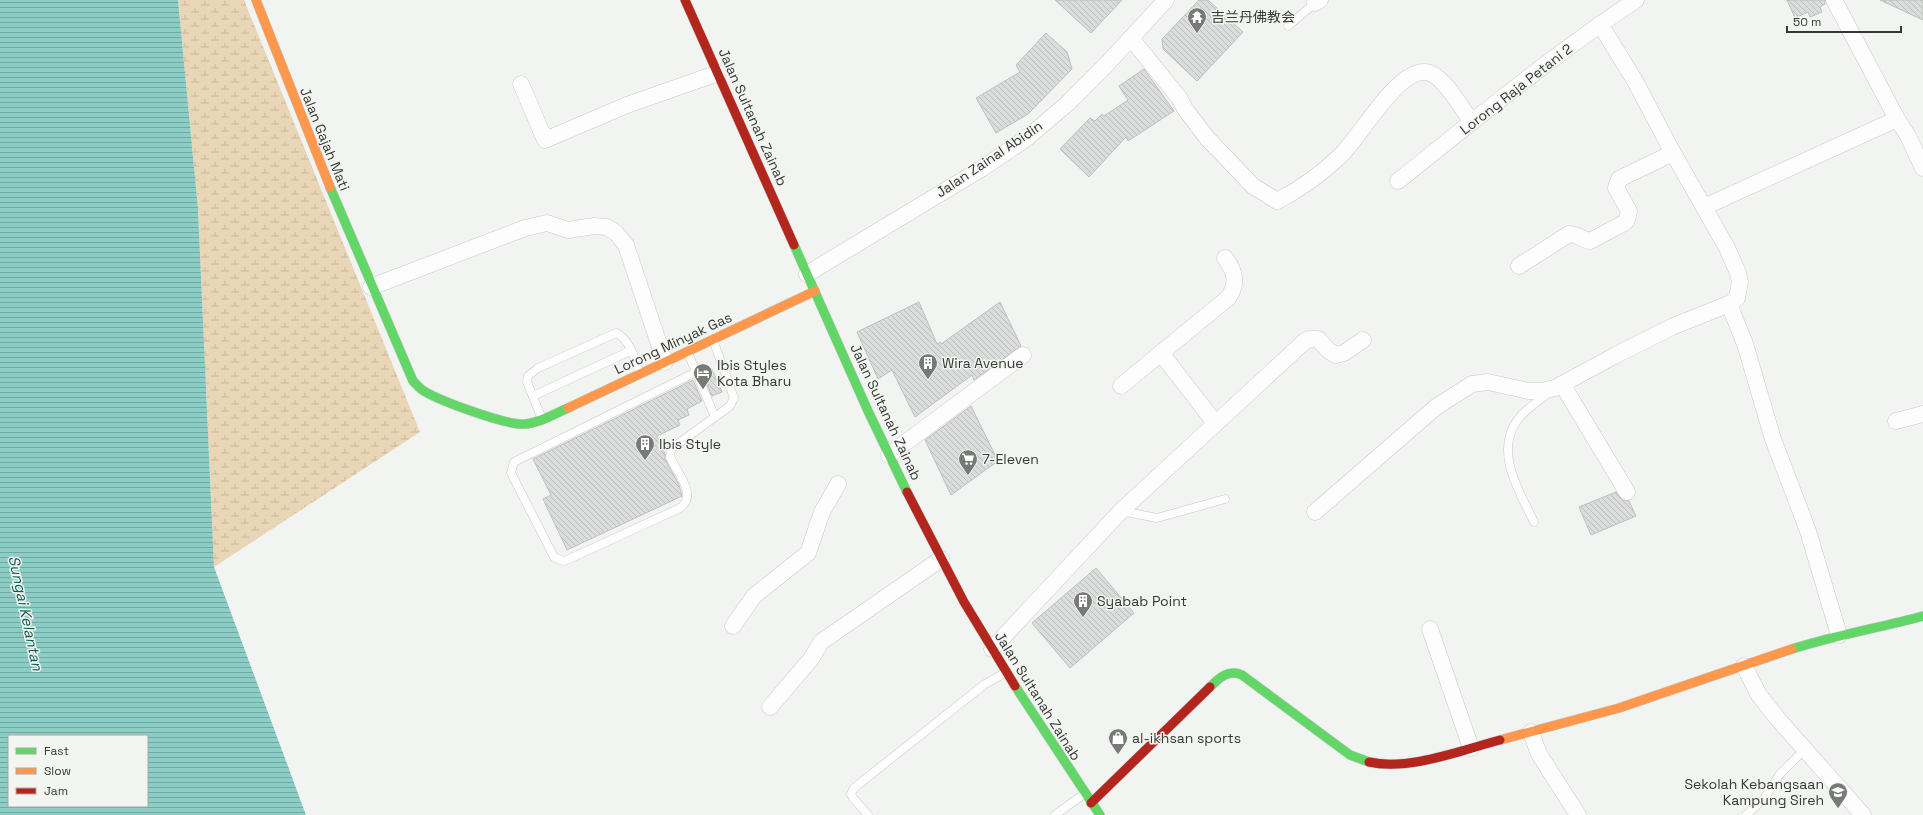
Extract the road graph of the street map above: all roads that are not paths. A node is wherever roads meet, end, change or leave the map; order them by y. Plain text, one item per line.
1 (256, 0) edge
2 (685, 0) edge
3 (1166, 0) edge
4 (1636, 0) edge
5 (1834, 0) edge
6 (1316, 1) edge
7 (1600, 24) junction
8 (1288, 26) dead end
9 (1131, 38) junction
10 (718, 73) junction
11 (521, 84) dead end
12 (1897, 119) junction
13 (1472, 122) junction
14 (1673, 153) junction
15 (1923, 168) edge
16 (1398, 181) dead end
17 (1704, 207) junction
18 (1225, 258) dead end
19 (1519, 266) dead end
20 (807, 274) junction
21 (371, 287) junction
22 (815, 291) junction
23 (1729, 304) junction
24 (713, 339) junction
25 (1363, 340) dead end
26 (630, 351) junction
27 (688, 351) junction
28 (1161, 353) junction
29 (1023, 355) dead end
30 (664, 362) junction
31 (696, 372) junction
32 (641, 373) junction
33 (1121, 386) dead end
34 (1558, 386) junction
35 (533, 396) junction
36 (1923, 414) edge
37 (715, 417) junction
38 (542, 420) junction
39 (1896, 421) dead end
40 (1214, 423) junction
41 (890, 455) junction
42 (838, 484) dead end
43 (1627, 492) dead end
44 (1226, 499) dead end
45 (1121, 511) junction
46 (1315, 512) dead end
47 (1534, 522) dead end
48 (941, 559) junction
49 (1923, 616) edge
50 (733, 626) dead end
51 (1430, 629) dead end
52 (1839, 635) junction
53 (992, 649) junction
54 (1744, 666) junction
55 (1006, 672) junction
56 (770, 707) dead end
57 (1530, 732) junction
58 (1471, 748) junction
59 (1805, 749) junction
60 (1084, 794) junction
61 (1091, 803) junction
62 (868, 815) edge
63 (1055, 815) edge
64 (1100, 815) edge
65 (1578, 815) edge
66 (1746, 815) edge
67 (1863, 815) edge

1 - 21 street, Jalan Gajah Mati
2 - 10 street, Jalan Sultanah Zainab
3 - 9 street, Jalan Zainal Abidin
4 - 7 street, Lorong Raja Petani 2
5 - 12 street
6 - 8 lane
7 - 13 street, Lorong Raja Petani 2
7 - 14 street
9 - 13 street
9 - 20 street, Jalan Zainal Abidin
10 - 11 street
10 - 20 street, Jalan Sultanah Zainab
12 - 15 street
12 - 17 street
13 - 16 street, Lorong Raja Petani 2
14 - 17 street
14 - 19 street
17 - 23 street
18 - 28 street
20 - 22 street, Jalan Sultanah Zainab
21 - 30 street
21 - 38 street, Jalan Gajah Mati
22 - 24 street, Lorong Minyak Gas
22 - 41 street, Jalan Sultanah Zainab
23 - 34 street
23 - 52 street
24 - 27 street, Lorong Minyak Gas
24 - 37 lane
25 - 40 street
26 - 32 lane
26 - 35 lane
26 - 35 lane
27 - 30 street, Lorong Minyak Gas
27 - 31 lane
28 - 33 street
28 - 40 street
29 - 41 street
30 - 32 street, Lorong Minyak Gas
31 - 37 lane
31 - 37 lane
32 - 38 street, Lorong Minyak Gas
34 - 43 street
34 - 46 street
34 - 47 lane
35 - 38 lane
36 - 39 street
40 - 45 street
41 - 48 street, Jalan Sultanah Zainab
42 - 50 street
44 - 45 lane
45 - 53 street
48 - 53 street, Jalan Sultanah Zainab
48 - 56 street
49 - 52 street
51 - 58 street
52 - 54 street
53 - 55 street, Jalan Sultanah Zainab
54 - 57 street
54 - 59 street
55 - 60 street, Jalan Sultanah Zainab
55 - 62 lane
57 - 58 street
57 - 65 street
58 - 61 street
59 - 66 lane
59 - 67 street
60 - 61 street, Jalan Sultanah Zainab
60 - 63 lane
61 - 64 street, Jalan Sultanah Zainab

